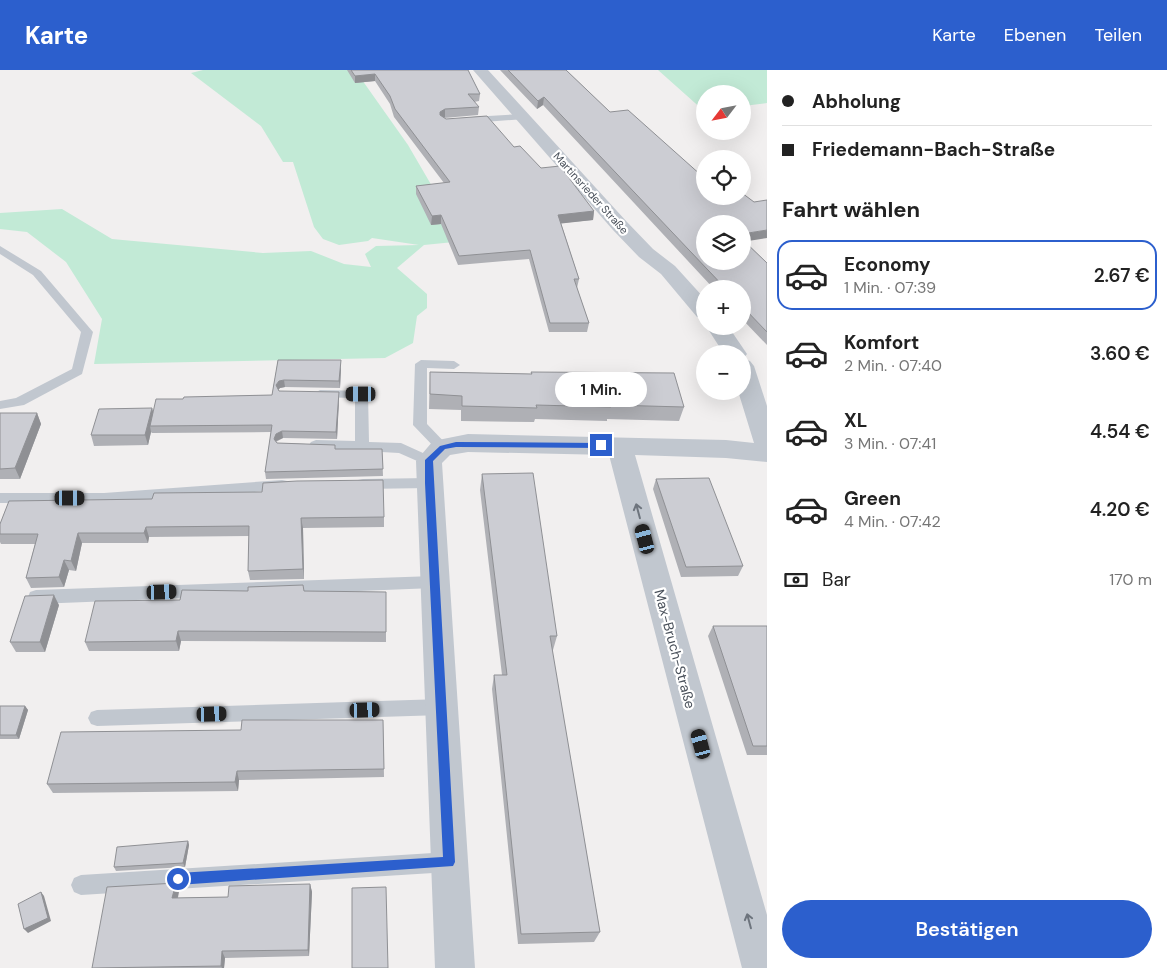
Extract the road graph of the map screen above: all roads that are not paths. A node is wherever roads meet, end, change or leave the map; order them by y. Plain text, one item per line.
1 (480, 70) edge
2 (522, 117) junction
3 (464, 120) edge
4 (0, 249) edge
5 (696, 302) edge
6 (454, 365) dead end
7 (304, 394) edge
8 (751, 397) edge
9 (0, 405) edge
10 (767, 444) edge
11 (303, 445) edge
12 (362, 446) junction
13 (620, 446) junction
14 (767, 453) edge
15 (433, 464) junction
16 (298, 484) edge
17 (345, 484) edge
18 (0, 498) edge
19 (434, 582) junction
20 (27, 597) edge
21 (442, 707) junction
22 (97, 718) dead end
23 (449, 862) junction
24 (81, 885) dead end
25 (455, 968) edge
26 (762, 968) edge

1 - 2 street, Martinsrieder Straße
2 - 3 lane
2 - 5 street, Martinsrieder Straße
4 - 9 lane
6 - 15 lane
7 - 12 lane
8 - 10 street
11 - 12 lane
12 - 15 lane
13 - 14 street
13 - 15 street
26 -> 13 street, Max-Bruch-Straße
15 - 17 lane
15 - 19 street
16 - 18 lane
19 - 20 lane
19 - 21 street
21 - 22 lane
21 - 23 street
23 - 24 lane
23 - 25 street

